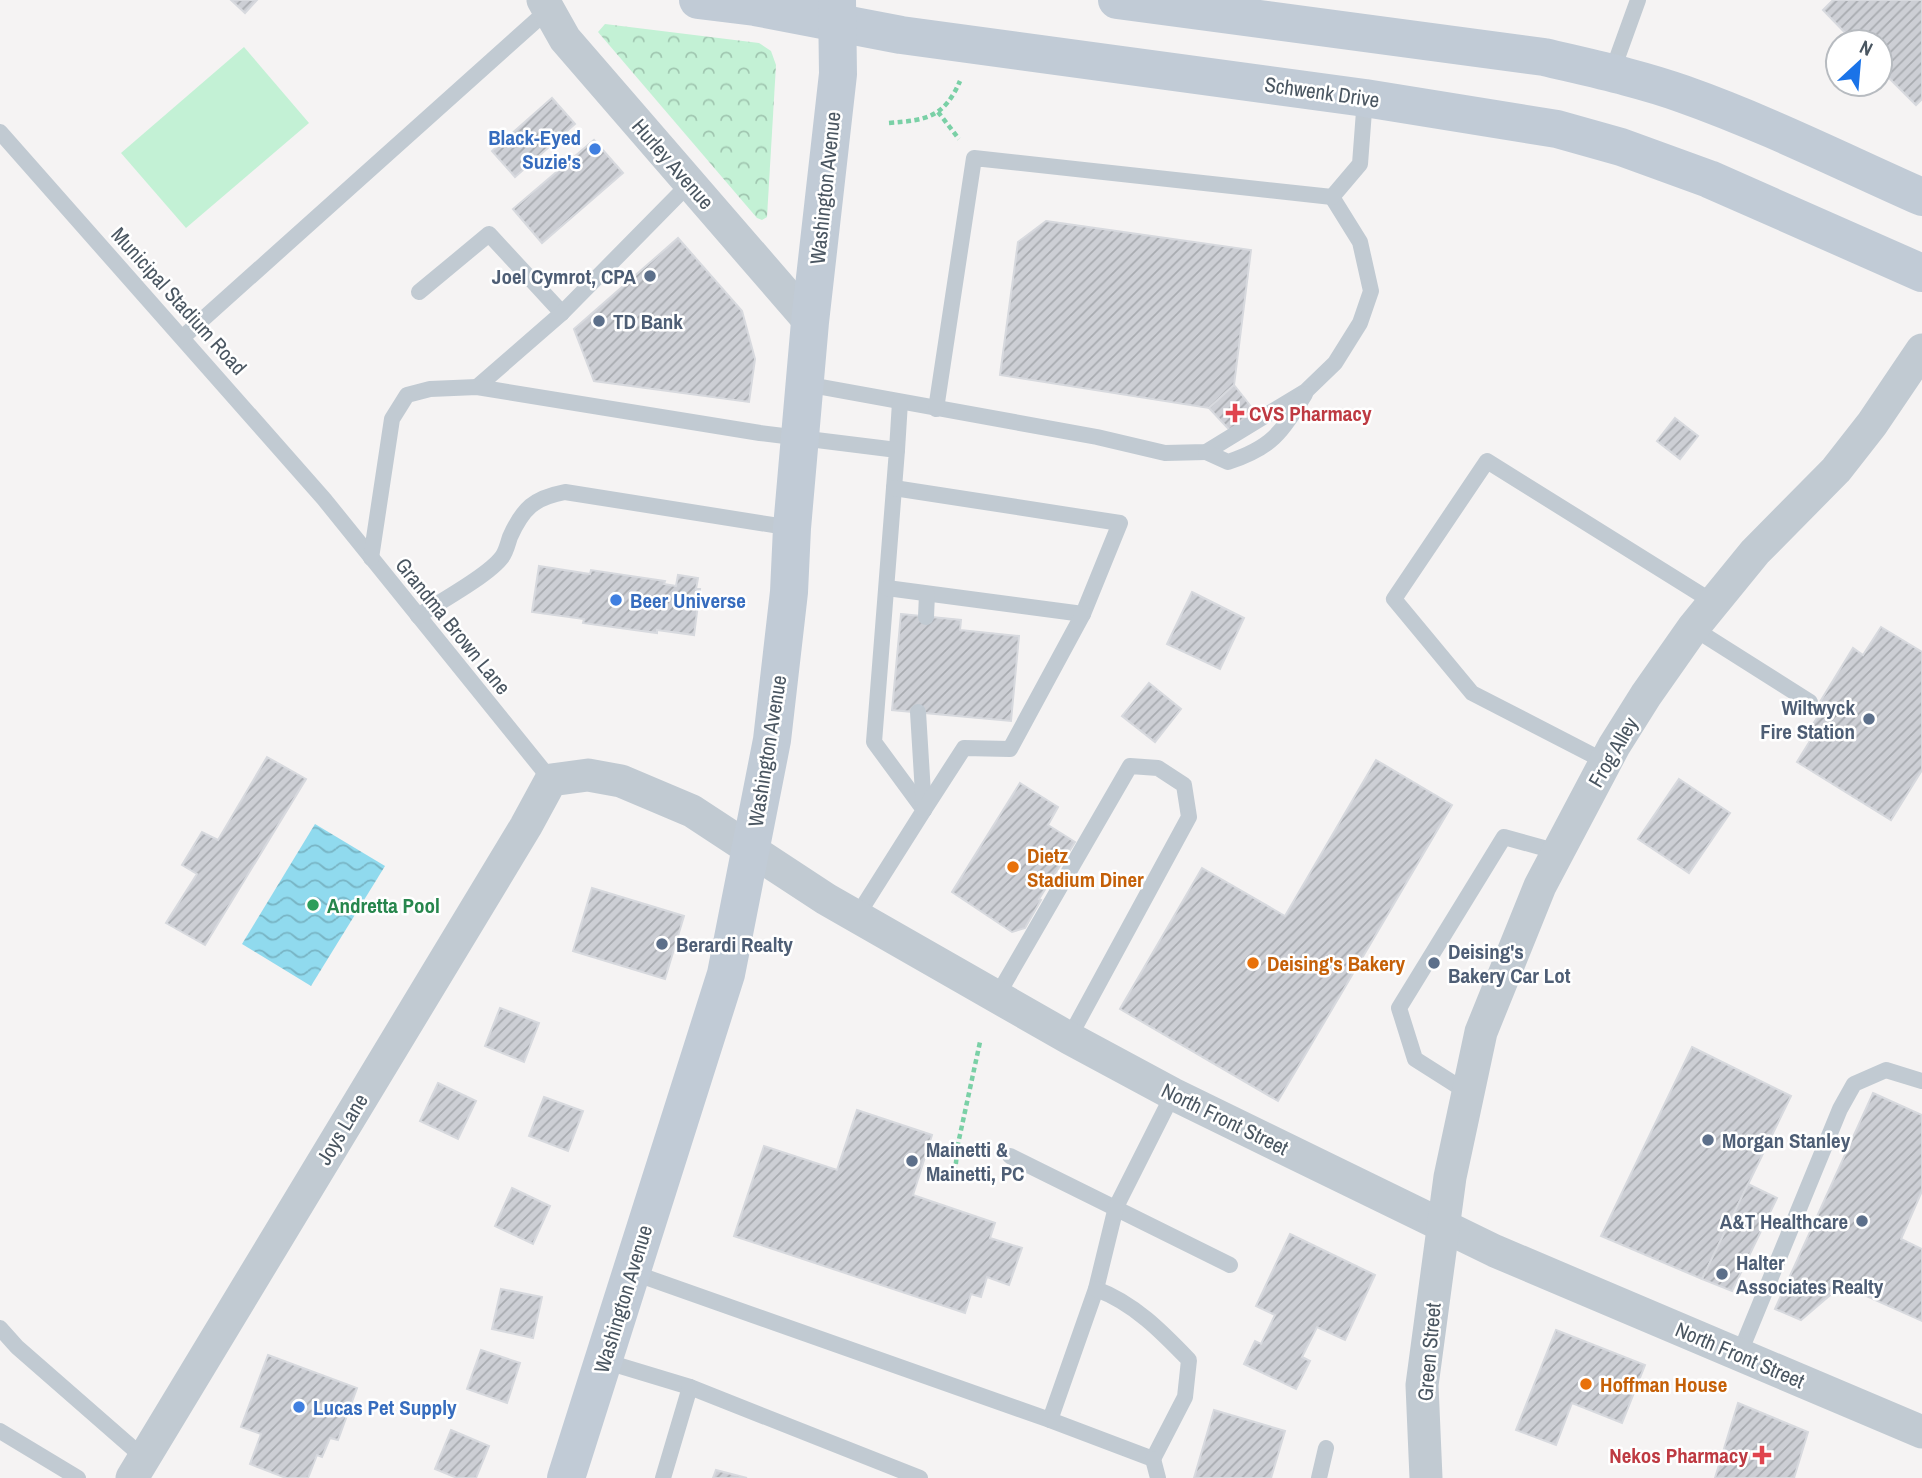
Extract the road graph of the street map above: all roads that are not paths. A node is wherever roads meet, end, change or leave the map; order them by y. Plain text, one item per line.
1 (698, 0) edge
2 (1117, 0) edge
3 (1638, 0) edge
4 (546, 5) edge
5 (837, 11) edge
6 (1612, 72) junction
7 (1365, 98) junction
8 (0, 132) edge
9 (690, 183) junction
10 (1332, 197) junction
11 (1922, 197) edge
12 (1922, 273) edge
13 (419, 292) dead end
14 (562, 313) junction
15 (810, 322) junction
16 (183, 337) junction
17 (1922, 350) edge
18 (805, 384) junction
19 (477, 387) junction
20 (1306, 391) junction
21 (900, 402) junction
22 (936, 409) junction
23 (800, 438) junction
24 (897, 450) junction
25 (1206, 452) junction
26 (894, 488) junction
27 (324, 499) joint
28 (792, 528) junction
29 (371, 558) junction
30 (887, 588) junction
31 (927, 594) junction
32 (1713, 602) junction
33 (1083, 614) junction
34 (418, 616) junction
35 (926, 617) dead end
36 (1693, 628) junction
37 (1810, 702) dead end
38 (918, 712) dead end
39 (1606, 762) junction
40 (551, 780) junction
41 (924, 810) junction
42 (751, 849) junction
43 (1558, 852) junction
44 (857, 916) junction
45 (997, 996) junction
46 (1069, 1038) junction
47 (1922, 1081) edge
48 (1467, 1092) junction
49 (1173, 1094) junction
50 (1010, 1156) dead end
51 (1116, 1207) junction
52 (1443, 1226) junction
53 (1230, 1265) dead end
54 (631, 1272) junction
55 (1096, 1289) junction
56 (0, 1328) edge
57 (1739, 1355) junction
58 (604, 1361) junction
59 (690, 1387) junction
60 (1050, 1420) junction
61 (0, 1431) edge
62 (1922, 1432) edge
63 (1326, 1448) dead end
64 (1153, 1459) junction
65 (138, 1468) edge
66 (901, 1475) edge
67 (78, 1478) edge
68 (566, 1478) edge
69 (663, 1478) edge
70 (920, 1478) edge
71 (1158, 1478) edge
72 (1319, 1478) edge
73 (1426, 1478) edge

1 - 5 street, Schwenk Drive
2 - 6 street
3 - 6 lane
4 - 9 street, Hurley Avenue
4 - 16 lane
5 - 7 street, Schwenk Drive
5 - 15 street, Washington Avenue
6 - 11 street
7 - 10 lane
7 - 12 street, Schwenk Drive
8 - 16 lane, Municipal Stadium Road
9 - 14 lane
9 - 15 street, Hurley Avenue
10 - 20 lane
10 - 22 lane
13 - 14 lane
14 - 19 lane
15 - 18 street, Washington Avenue
16 - 27 lane, Municipal Stadium Road
17 - 32 street, Frog Alley
18 - 21 lane
18 - 23 street, Washington Avenue
19 - 23 lane
19 - 29 lane
20 - 25 lane
20 - 25 lane
21 - 22 lane
21 - 24 lane
22 - 25 lane
23 - 24 lane
23 - 28 street, Washington Avenue
24 - 26 lane
26 - 30 lane
26 - 33 lane
27 - 29 lane, Grandma Brown Lane
28 - 34 lane
28 - 42 street, Washington Avenue
29 - 34 lane, Grandma Brown Lane
30 - 31 lane
30 - 41 lane
31 - 33 lane
31 - 35 lane
32 - 36 street, Frog Alley
32 - 39 lane
33 - 41 lane
34 - 40 lane, Grandma Brown Lane
36 - 37 lane
36 - 39 street, Frog Alley
38 - 41 lane
39 - 43 street, Frog Alley
40 - 42 street, North Front Street
40 - 65 street, Joys Lane
41 - 44 lane
42 - 44 street, North Front Street
42 - 54 street, Washington Avenue
43 - 48 street, Frog Alley
43 - 48 lane
44 - 45 street, North Front Street
45 - 46 street, North Front Street
45 - 46 lane
46 - 49 street, North Front Street
47 - 57 lane
48 - 52 street, Frog Alley
49 - 51 lane
49 - 52 street, North Front Street
50 - 51 lane
51 - 53 lane
51 - 55 lane
52 - 57 street, North Front Street
52 - 73 street, Green Street
54 - 58 street, Washington Avenue
54 - 60 lane
55 - 60 lane
55 - 64 lane
56 - 65 lane
57 - 62 street, North Front Street
58 - 59 lane
58 - 68 street, Washington Avenue
59 - 66 lane
59 - 69 lane
60 - 64 lane
61 - 67 lane
63 - 72 lane
64 - 71 lane
66 - 70 lane

